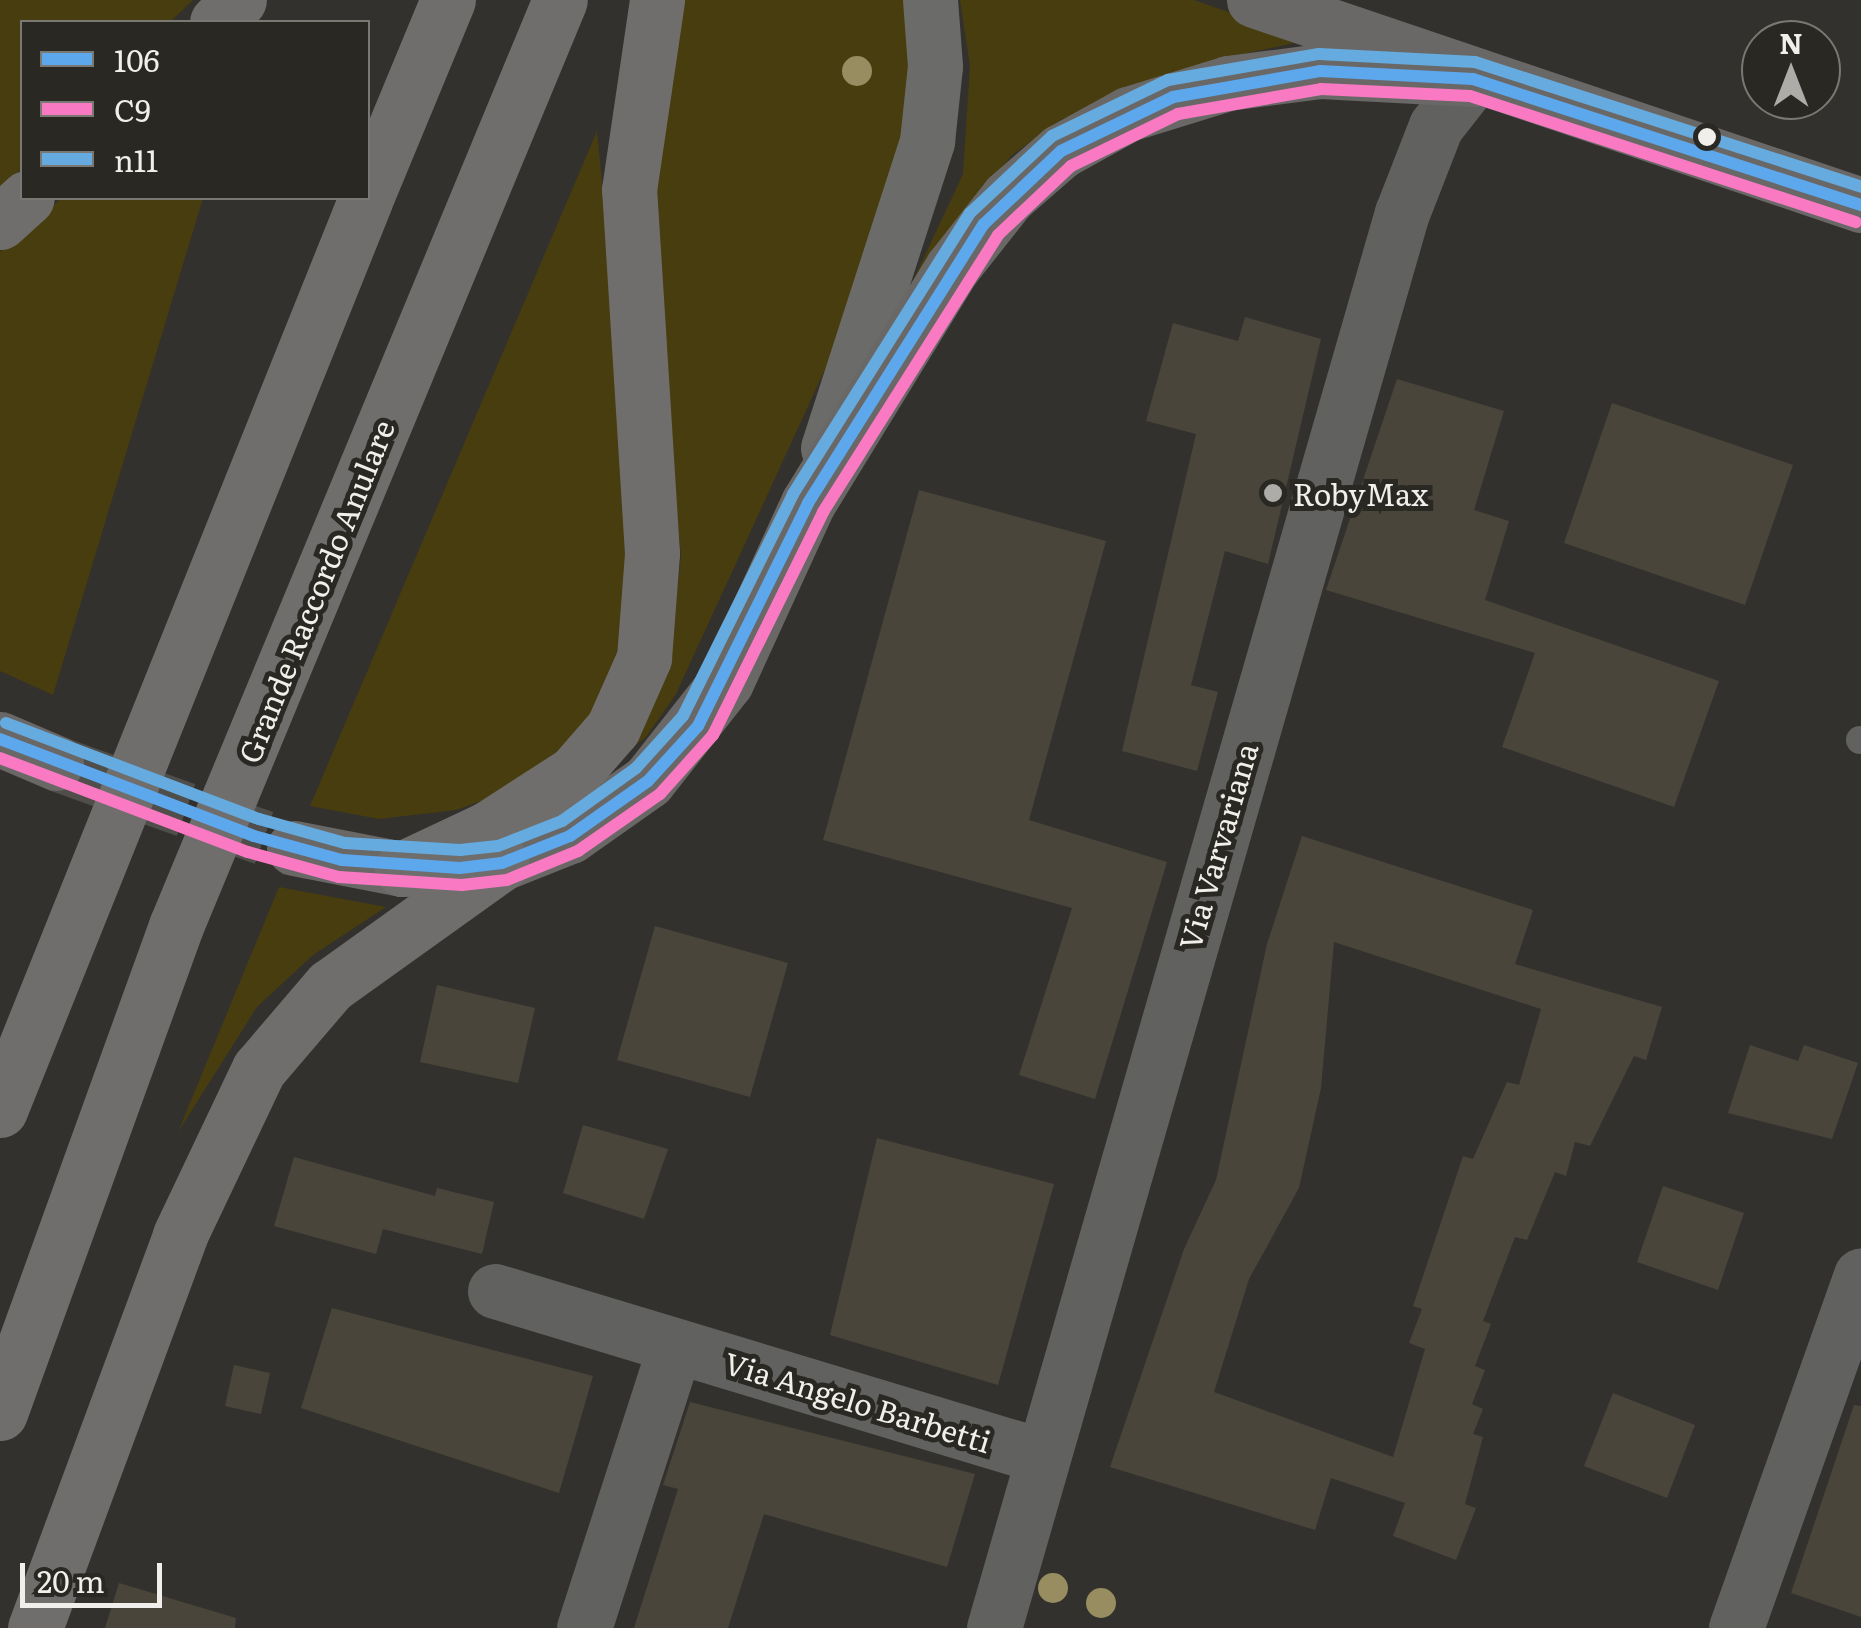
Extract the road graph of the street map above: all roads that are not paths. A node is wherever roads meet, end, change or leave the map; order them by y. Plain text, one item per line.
1 (240, 0) edge
2 (448, 0) edge
3 (560, 0) edge
4 (658, 0) edge
5 (930, 0) edge
6 (1254, 0) edge
7 (219, 20) edge
8 (1474, 79) junction
9 (370, 185) edge
10 (24, 200) edge
11 (364, 200) edge
12 (1861, 205) edge
13 (0, 222) edge
14 (808, 503) junction
15 (0, 739) edge
16 (56, 763) tunnel mouth
17 (294, 848) tunnel mouth
18 (502, 863) junction
19 (402, 869) junction
20 (0, 1110) edge
21 (1861, 1275) edge
22 (495, 1292) dead end
23 (675, 1347) junction
24 (0, 1412) edge
25 (1042, 1456) junction
26 (35, 1628) edge
27 (584, 1628) edge
28 (994, 1628) edge
29 (1736, 1628) edge

1 - 7 highway
2 - 9 highway
3 - 24 highway, Grande Raccordo Anulare
4 - 19 highway
5 - 14 main road
6 - 8 main road
8 - 12 main road
8 - 14 main road
8 - 25 street, Via Varvariana
10 - 13 highway
11 - 20 highway
14 - 18 main road
15 - 16 main road
17 - 19 main road
18 - 19 main road
18 - 26 highway
21 - 29 street
22 - 23 street, Via Angelo Barbetti
23 - 25 street, Via Angelo Barbetti
23 - 27 street
25 - 28 street, Via Varvariana

